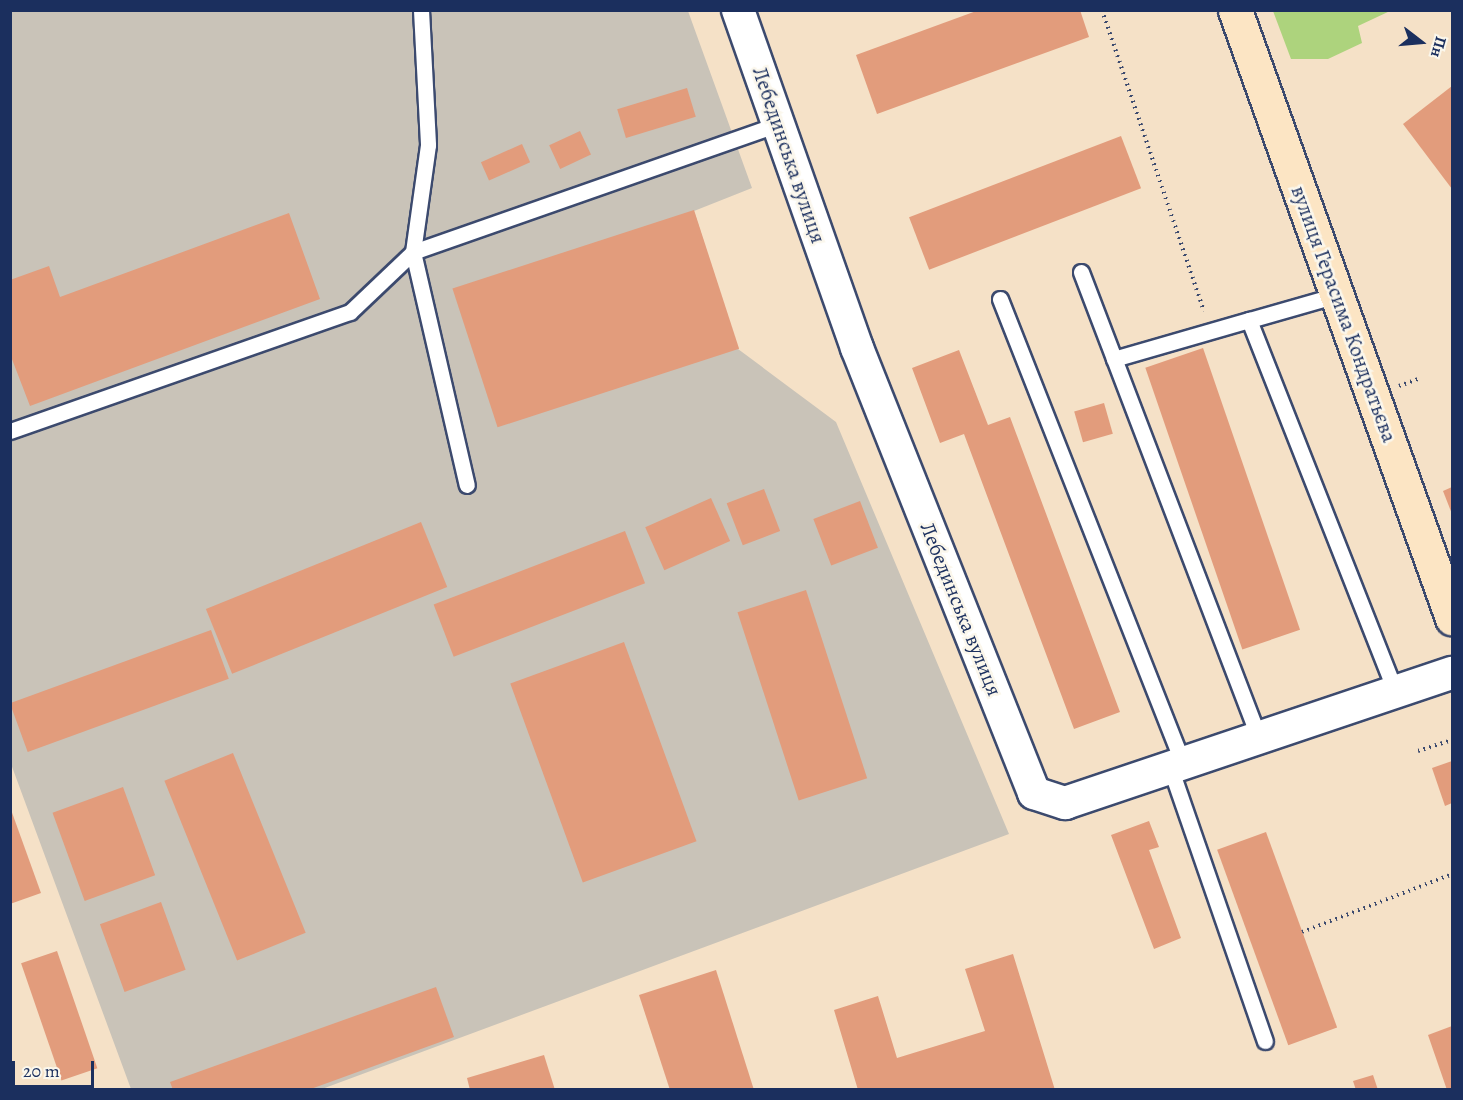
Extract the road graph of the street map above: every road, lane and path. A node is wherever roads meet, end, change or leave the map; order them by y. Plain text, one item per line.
1 (421, 10) edge
2 (738, 10) edge
3 (1102, 10) edge
4 (1235, 10) edge
5 (779, 124) junction
6 (413, 252) junction
7 (1081, 272) dead end
8 (1337, 295) junction
9 (1000, 299) dead end
10 (1249, 320) junction
11 (1211, 331) junction
12 (1114, 359) junction
13 (10, 431) edge
14 (467, 485) dead end
15 (1452, 618) edge
16 (1452, 673) edge
17 (1395, 690) junction
18 (1258, 736) junction
19 (1452, 740) edge
20 (1418, 751) dead end
21 (1177, 765) junction
22 (1452, 874) edge
23 (1302, 932) dead end
24 (1264, 1041) dead end

1 - 6 lane
2 - 5 street, Лебединська вулиця
3 - 11 path
4 - 8 main road, вулиця Герасима Кондратьєва
5 - 6 lane
5 - 21 street, Лебединська вулиця
6 - 13 lane
6 - 14 lane
7 - 12 lane
8 - 10 lane
8 - 15 main road, вулиця Герасима Кондратьєва
9 - 21 lane
10 - 11 lane
10 - 17 lane
11 - 12 lane
12 - 18 lane
16 - 17 street, Лебединська вулиця
17 - 18 street, Лебединська вулиця
18 - 21 street, Лебединська вулиця
19 - 20 path
21 - 24 lane
22 - 23 path

